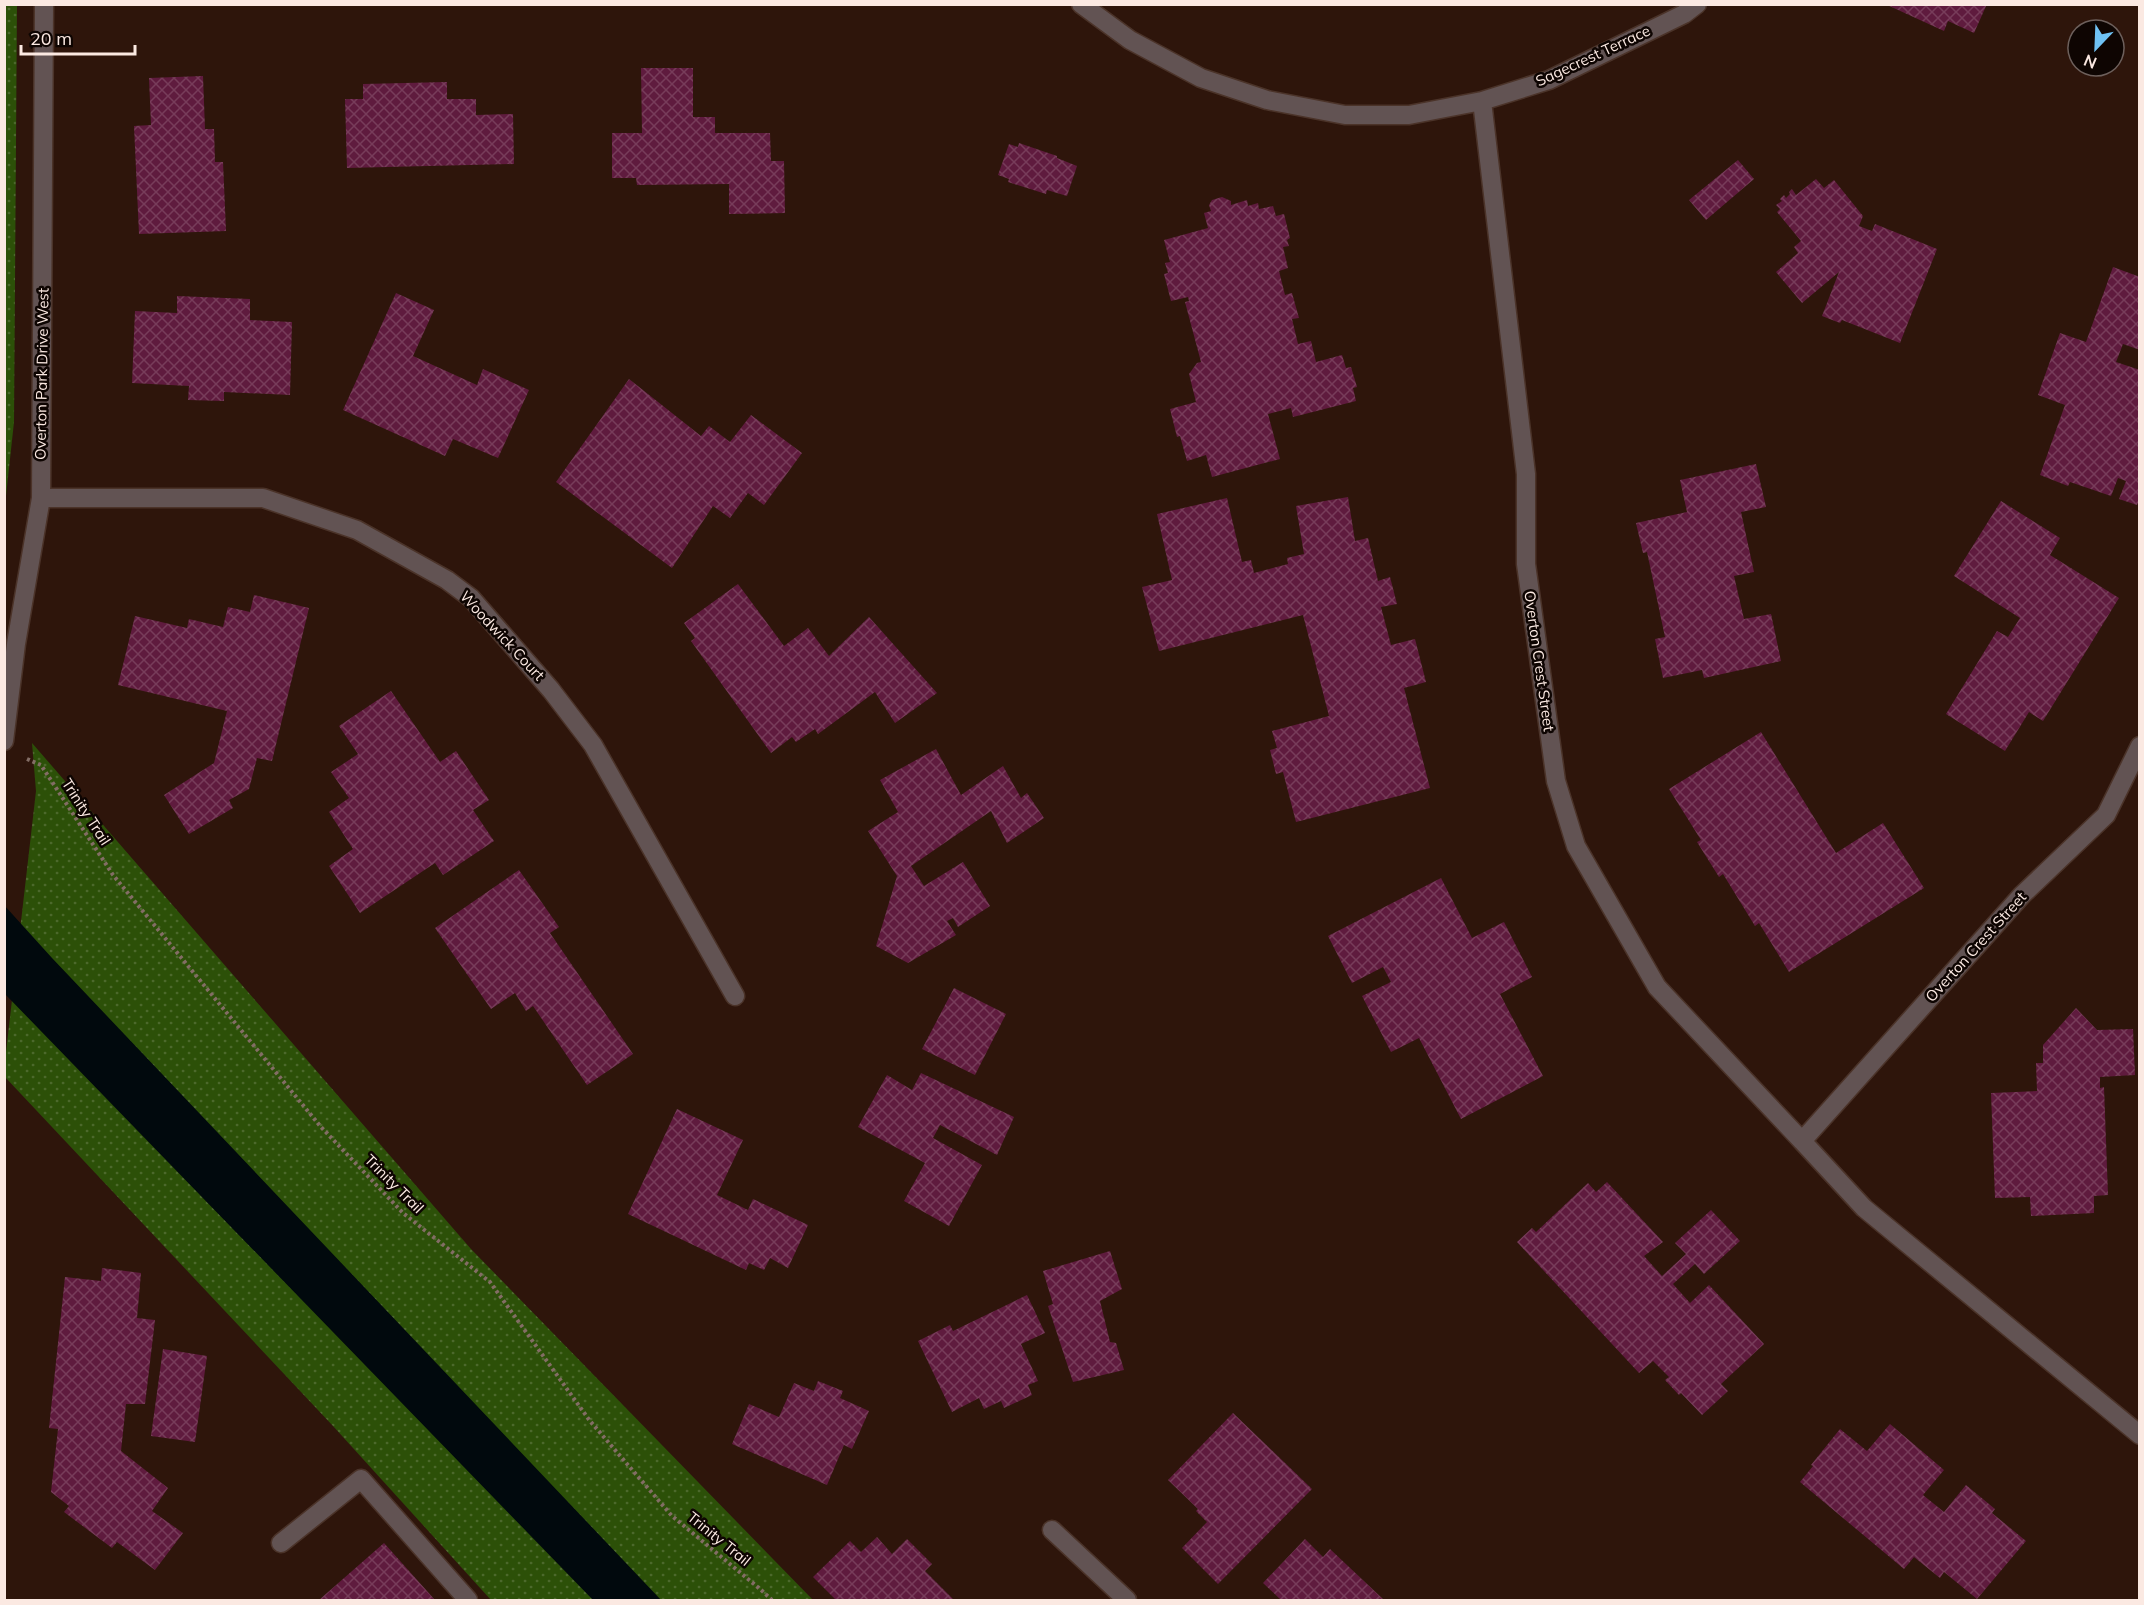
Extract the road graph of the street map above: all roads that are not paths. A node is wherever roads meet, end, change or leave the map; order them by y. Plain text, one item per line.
1 (44, 4) edge
2 (1081, 4) edge
3 (1697, 4) edge
4 (1482, 101) junction
5 (41, 498) junction
6 (4, 741) edge
7 (2139, 746) edge
8 (735, 996) dead end
9 (1802, 1141) junction
10 (2139, 1435) edge
11 (1052, 1530) dead end
12 (280, 1543) dead end
13 (468, 1600) edge
14 (1127, 1600) edge

1 - 5 street, Overton Park Drive West
2 - 4 street, Sagecrest Terrace
3 - 4 street, Sagecrest Terrace
4 - 9 street, Overton Crest Street
5 - 6 street, Overton Park Drive West
5 - 8 street, Woodwick Court
7 - 9 street, Overton Crest Street
9 - 10 street, Overton Crest Street
11 - 14 street
12 - 13 street

